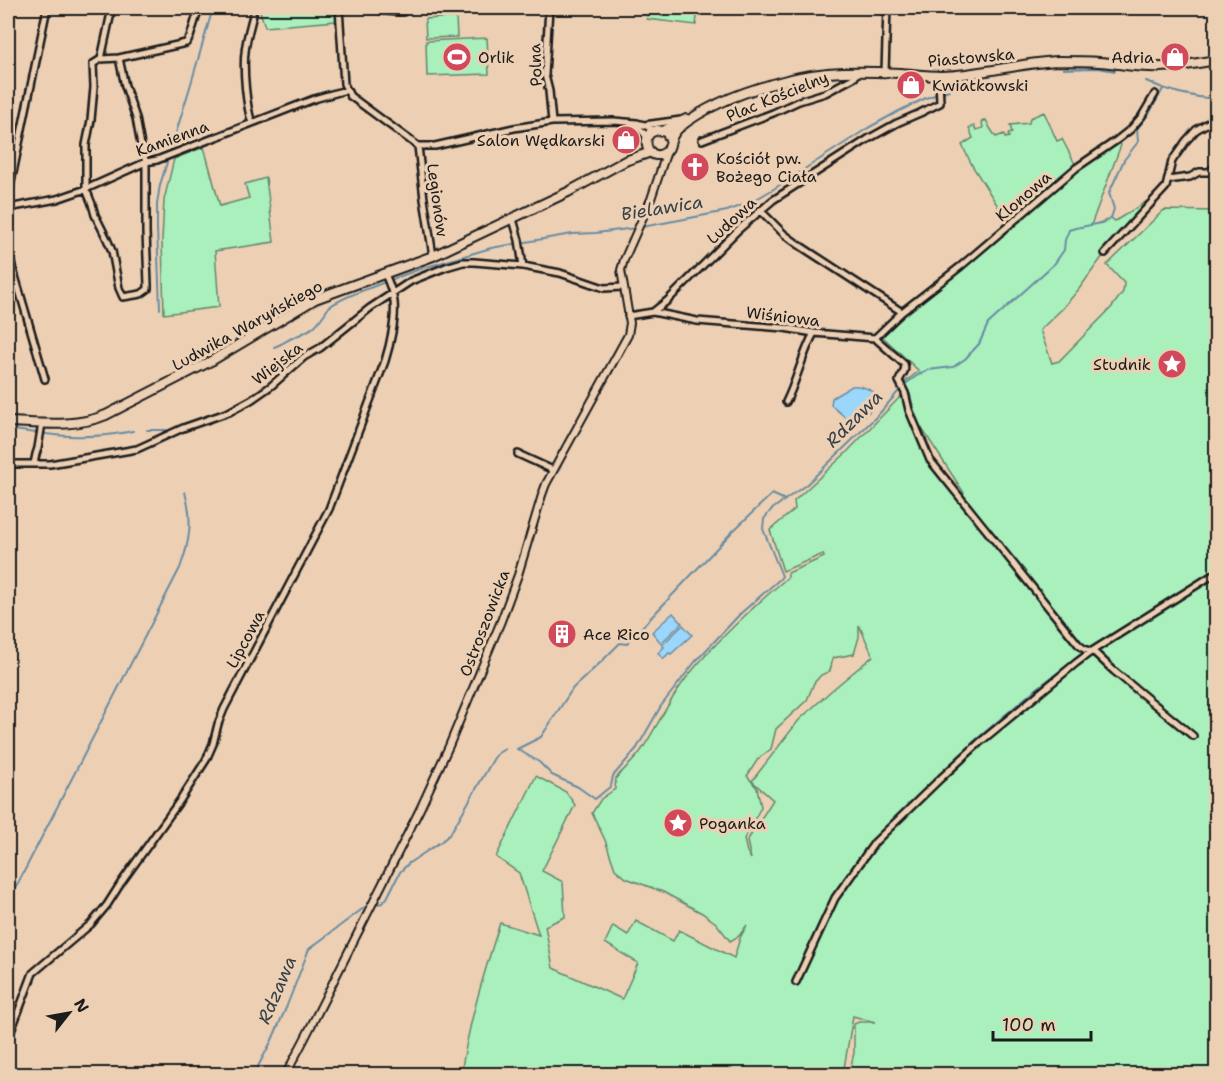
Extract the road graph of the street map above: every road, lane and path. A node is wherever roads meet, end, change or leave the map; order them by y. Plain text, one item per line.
1 (47, 8) edge
2 (111, 8) edge
3 (199, 8) edge
4 (339, 8) edge
5 (357, 8) edge
6 (406, 8) edge
7 (549, 8) edge
8 (887, 8) edge
9 (253, 15) dead end
10 (119, 58) junction
11 (101, 59) junction
12 (1216, 60) edge
13 (856, 72) junction
14 (885, 72) junction
15 (939, 76) junction
16 (346, 90) junction
17 (1155, 94) dead end
18 (698, 115) junction
19 (1216, 118) edge
20 (684, 120) junction
21 (552, 122) junction
22 (252, 123) junction
23 (628, 123) junction
24 (644, 125) junction
25 (654, 130) junction
26 (663, 130) junction
27 (646, 139) junction
28 (702, 140) dead end
29 (671, 141) junction
30 (418, 146) junction
31 (667, 151) junction
32 (652, 153) junction
33 (624, 161) junction
34 (146, 162) junction
35 (1216, 164) edge
36 (660, 171) junction
37 (1168, 180) junction
38 (86, 189) junction
39 (8, 197) edge
40 (8, 208) edge
41 (760, 210) junction
42 (513, 219) junction
43 (8, 252) edge
44 (1105, 253) dead end
45 (433, 256) junction
46 (524, 266) junction
47 (388, 279) junction
48 (623, 287) junction
49 (393, 294) junction
50 (653, 312) junction
51 (902, 312) junction
52 (628, 316) junction
53 (814, 333) junction
54 (875, 338) junction
55 (45, 379) dead end
56 (786, 402) dead end
57 (8, 422) edge
58 (40, 431) junction
59 (519, 454) dead end
60 (8, 464) edge
61 (34, 464) junction
62 (553, 470) junction
63 (1216, 573) edge
64 (1092, 651) junction
65 (1193, 736) dead end
66 (796, 982) dead end
67 (8, 1039) edge
68 (286, 1074) edge

1 - 39 street
2 - 11 street
3 - 10 street
4 - 16 street
5 - 6 street
7 - 21 street, Polna
8 - 14 street
9 - 22 street
10 - 11 street
10 - 34 street
11 - 38 street
12 - 15 main road, Piastowska
13 - 14 main road, Piastowska
13 - 18 main road, Piastowska
13 - 28 street, Plac Kościelny
14 - 15 main road, Piastowska
15 - 41 street, Ludowa
16 - 22 street, Kamienna
16 - 30 street
17 - 51 street, Klonowa
18 - 20 main road, Piastowska
18 - 29 main road, Piastowska
19 - 37 street
20 - 24 street, Piastowska
20 - 26 main road, Piastowska
21 - 23 street
21 - 30 street
22 - 34 street, Kamienna
23 - 24 street
23 - 27 street
24 - 25 street
25 - 26 main road
25 - 27 main road
26 - 29 main road
27 - 32 main road
27 - 33 main road, Ludwika Waryńskiego
29 - 31 main road
30 - 45 street, Legionów
31 - 32 main road
31 - 36 street, Ostroszowicka
32 - 33 main road, Ludwika Waryńskiego
32 - 36 street
33 - 42 main road, Ludwika Waryńskiego
34 - 38 street, Kamienna
34 - 38 street
35 - 37 street
36 - 48 street, Ostroszowicka
37 - 44 street
38 - 40 street, Kamienna
41 - 50 street, Ludowa
41 - 51 street
42 - 45 main road, Ludwika Waryńskiego
42 - 46 street
43 - 55 street
45 - 47 main road, Ludwika Waryńskiego
46 - 48 street, Wiejska
46 - 49 street, Wiejska
47 - 49 street, Lipcowa
47 - 58 main road, Ludwika Waryńskiego
48 - 52 street, Ostroszowicka
49 - 61 street, Wiejska
49 - 67 street, Lipcowa
50 - 52 street, Wiśniowa
50 - 53 street, Wiśniowa
51 - 54 street, Klonowa
52 - 62 street, Ostroszowicka
53 - 54 street, Wiśniowa
53 - 56 street
54 - 64 street
57 - 58 main road, Ludwika Waryńskiego
58 - 61 street
59 - 62 street
60 - 61 street, Wiejska
62 - 68 street, Ostroszowicka
63 - 64 street
64 - 65 street
64 - 66 street

